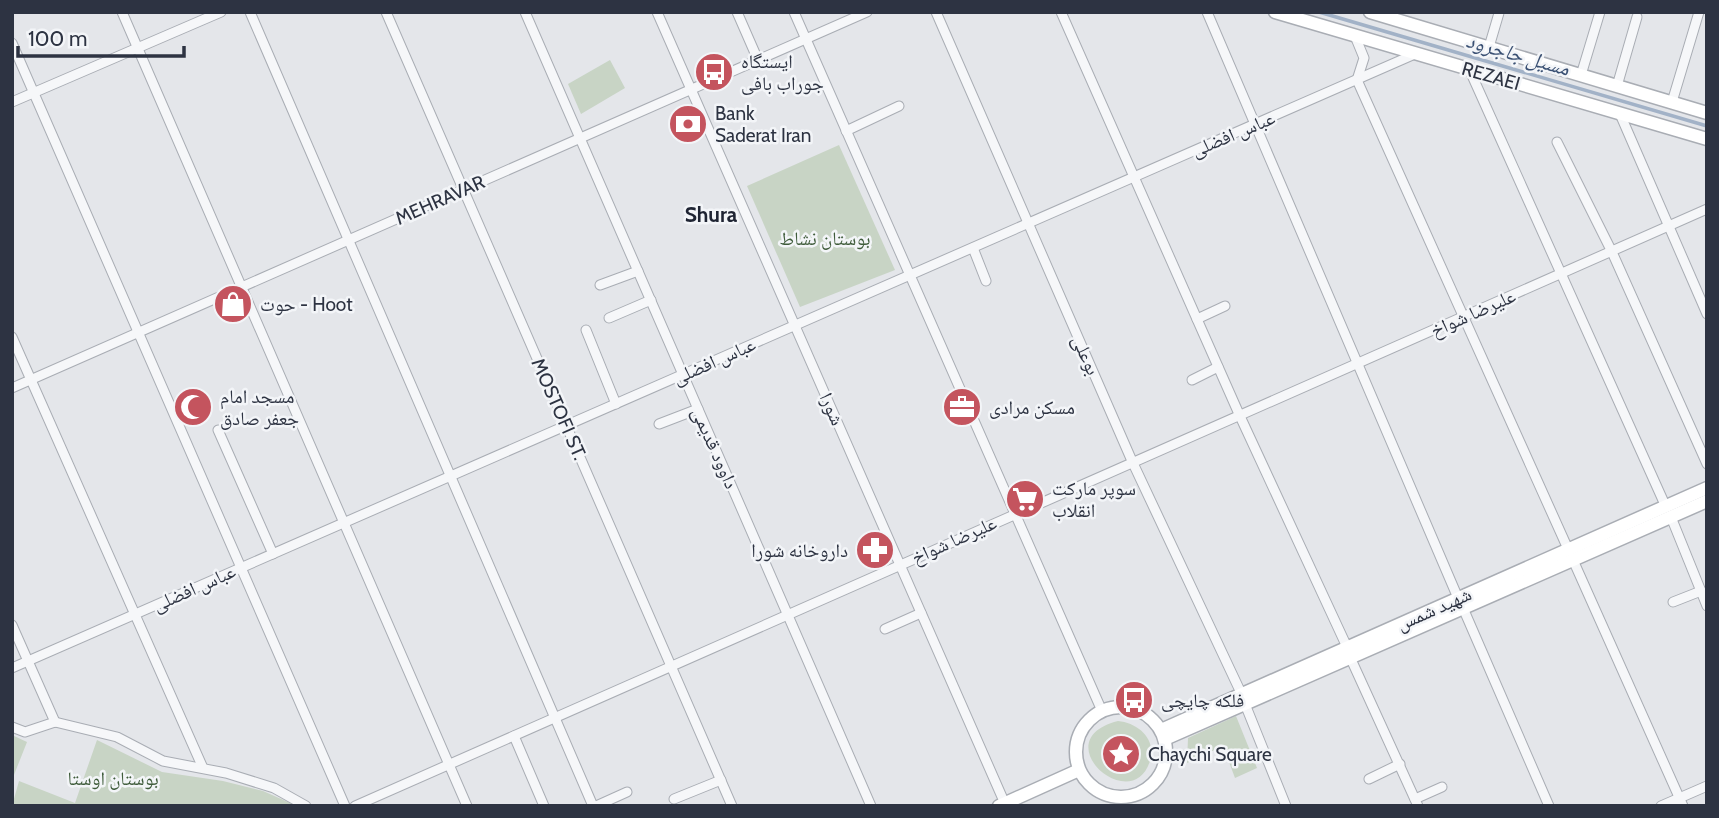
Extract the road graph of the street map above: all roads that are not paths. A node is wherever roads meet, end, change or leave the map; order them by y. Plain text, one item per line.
1 (122, 12) edge
2 (221, 12) edge
3 (250, 12) edge
4 (386, 12) edge
5 (525, 12) edge
6 (657, 12) edge
7 (737, 12) edge
8 (794, 12) edge
9 (867, 12) edge
10 (936, 12) edge
11 (1061, 12) edge
12 (1207, 12) edge
13 (1275, 12) edge
14 (1370, 12) edge
15 (1600, 12) edge
16 (1699, 12) edge
17 (1499, 13) edge
18 (1403, 17) edge
19 (1637, 17) dead end
20 (1355, 36) junction
21 (806, 39) junction
22 (12, 43) edge
23 (1489, 47) junction
24 (138, 48) junction
25 (1415, 54) junction
26 (758, 60) junction
27 (1470, 71) junction
28 (1581, 75) junction
29 (1357, 80) junction
30 (1617, 86) junction
31 (691, 90) junction
32 (34, 93) junction
33 (12, 102) edge
34 (1672, 102) junction
35 (899, 106) dead end
36 (1707, 113) edge
37 (1620, 114) junction
38 (1253, 126) junction
39 (846, 131) junction
40 (580, 138) junction
41 (1707, 139) edge
42 (1557, 142) dead end
43 (1134, 177) junction
44 (463, 190) junction
45 (1707, 209) edge
46 (1028, 223) junction
47 (1667, 226) junction
48 (348, 240) junction
49 (974, 247) junction
50 (1612, 252) junction
51 (638, 271) junction
52 (1560, 274) junction
53 (910, 275) junction
54 (986, 281) dead end
55 (600, 285) dead end
56 (242, 287) junction
57 (651, 300) junction
58 (1225, 306) dead end
59 (1707, 314) edge
60 (609, 318) dead end
61 (1464, 318) junction
62 (1196, 319) junction
63 (795, 326) junction
64 (586, 330) dead end
65 (139, 332) junction
66 (12, 337) edge
67 (1357, 363) junction
68 (1218, 367) junction
69 (683, 374) junction
70 (31, 380) junction
71 (1192, 380) dead end
72 (12, 388) edge
73 (616, 404) junction
74 (698, 409) junction
75 (1239, 414) junction
76 (659, 424) dead end
77 (566, 426) junction
78 (218, 430) dead end
79 (1132, 461) junction
80 (1707, 464) edge
81 (450, 476) junction
82 (1707, 488) edge
83 (1707, 501) edge
84 (1669, 512) junction
85 (1015, 513) junction
86 (344, 523) junction
87 (273, 554) junction
88 (1571, 554) junction
89 (900, 564) junction
90 (241, 568) junction
91 (1700, 591) junction
92 (1673, 602) dead end
93 (1460, 603) junction
94 (1707, 606) edge
95 (921, 613) junction
96 (135, 614) junction
97 (787, 614) junction
98 (12, 625) edge
99 (885, 629) dead end
100 (1348, 652) junction
101 (28, 661) junction
102 (671, 666) junction
103 (12, 668) edge
104 (1243, 700) junction
105 (1102, 711) junction
106 (555, 718) junction
107 (55, 722) junction
108 (12, 726) edge
109 (1163, 735) junction
110 (514, 736) junction
111 (1400, 764) junction
112 (449, 765) junction
113 (203, 768) junction
114 (1079, 770) junction
115 (1369, 779) dead end
116 (721, 780) junction
117 (1707, 786) edge
118 (1442, 787) dead end
119 (627, 792) dead end
120 (674, 799) dead end
121 (1140, 800) edge
122 (1417, 802) edge
123 (1681, 802) edge
124 (731, 805) edge
125 (1003, 805) edge
126 (306, 806) edge
127 (345, 806) edge
128 (355, 806) edge
129 (467, 806) edge
130 (544, 806) edge
131 (594, 806) edge
132 (871, 806) edge
133 (1286, 806) edge
134 (1549, 806) edge
135 (1661, 806) edge

1 - 24 street
2 - 24 street
3 - 48 street
4 - 44 street, MOSTOFI ST.
5 - 40 street, داوود قدیمی
6 - 31 street, شورا
7 - 26 street
8 - 21 street
9 - 21 street, MEHRAVAR
10 - 46 street, بوعلی
11 - 43 street
12 - 38 street
13 - 20 main road, REZAEI
14 - 18 main road, REZAEI
15 - 28 street
16 - 34 street
17 - 23 street
18 - 23 main road, REZAEI
19 - 30 street
20 - 25 main road, REZAEI
20 - 29 street
21 - 26 street, MEHRAVAR
21 - 39 street
22 - 32 street
23 - 28 main road, REZAEI
24 - 32 street
24 - 56 street
25 - 27 main road, REZAEI
25 - 29 street, عباس افضلی
26 - 31 street, MEHRAVAR
27 - 37 main road, REZAEI
27 - 52 street
28 - 30 main road, REZAEI
29 - 38 street, عباس افضلی
29 - 61 street
30 - 34 main road, REZAEI
31 - 40 street, MEHRAVAR
31 - 63 street, شورا
32 - 33 street
32 - 65 street
34 - 36 main road, REZAEI
35 - 39 street
37 - 41 main road, REZAEI
37 - 47 street
38 - 43 street, عباس افضلی
38 - 67 street
39 - 53 street
40 - 44 street, MEHRAVAR
40 - 51 street, داوود قدیمی
42 - 50 street
43 - 46 street, عباس افضلی
43 - 62 street
44 - 48 street, MEHRAVAR
44 - 77 street, MOSTOFI ST.
45 - 47 street, علیرضا شواخ
46 - 49 street, عباس افضلی
46 - 79 street, بوعلی
47 - 50 street, علیرضا شواخ
47 - 59 street
48 - 56 street, MEHRAVAR
48 - 81 street
49 - 53 street, عباس افضلی
49 - 54 street
50 - 52 street, علیرضا شواخ
50 - 80 street
51 - 55 street
51 - 57 street, داوود قدیمی
52 - 61 street, علیرضا شواخ
52 - 84 street
53 - 63 street, عباس افضلی
53 - 85 street
56 - 65 street, MEHRAVAR
56 - 86 street
57 - 60 street
57 - 69 street, داوود قدیمی
58 - 62 street
61 - 67 street, علیرضا شواخ
61 - 88 street
62 - 68 street
63 - 69 street, عباس افضلی
63 - 89 street, شورا
64 - 73 street
65 - 70 street, MEHRAVAR
65 - 90 street
66 - 70 street
67 - 75 street, علیرضا شواخ
67 - 93 street
68 - 71 street
68 - 75 street
69 - 73 street, عباس افضلی
69 - 74 street, داوود قدیمی
70 - 72 street, MEHRAVAR
70 - 96 street
73 - 77 street, عباس افضلی
74 - 76 street
74 - 97 street, داوود قدیمی
75 - 79 street, علیرضا شواخ
75 - 100 street
77 - 81 street, عباس افضلی
77 - 102 street, MOSTOFI ST.
78 - 87 street
79 - 85 street, علیرضا شواخ
79 - 104 street, بوعلی
81 - 86 street, عباس افضلی
81 - 106 street
82 - 84 main road, شهید شمس
83 - 84 main road, شهید شمس
84 - 88 main road, شهید شمس
84 - 91 street
85 - 89 street, علیرضا شواخ
85 - 105 street
86 - 87 street, عباس افضلی
86 - 112 street
87 - 90 street, عباس افضلی
88 - 93 main road, شهید شمس
88 - 123 street
89 - 95 street, شورا
89 - 97 street, علیرضا شواخ
90 - 96 street, عباس افضلی
90 - 127 street
91 - 92 street
91 - 94 street
93 - 100 main road, شهید شمس
93 - 134 street
95 - 99 street
95 - 125 street, شورا
96 - 101 street, عباس افضلی
96 - 113 street
97 - 102 street, علیرضا شواخ
97 - 132 street, داوود قدیمی
98 - 101 street
100 - 104 main road, شهید شمس
100 - 111 street
101 - 103 street, عباس افضلی
101 - 107 street
102 - 106 street, علیرضا شواخ
102 - 116 street, MOSTOFI ST.
104 - 109 main road, شهید شمس
104 - 133 street, بوعلی
105 - 109 main road
105 - 114 main road
106 - 110 street, علیرضا شواخ
106 - 131 street
107 - 108 street
107 - 113 street
109 - 121 main road
110 - 112 street, علیرضا شواخ
110 - 130 street
111 - 115 street
111 - 122 street
112 - 128 street, علیرضا شواخ
112 - 129 street
113 - 126 street
114 - 121 main road
114 - 125 main road
116 - 120 street
116 - 124 street, MOSTOFI ST.
117 - 123 street
118 - 122 street
119 - 131 street
123 - 135 street

